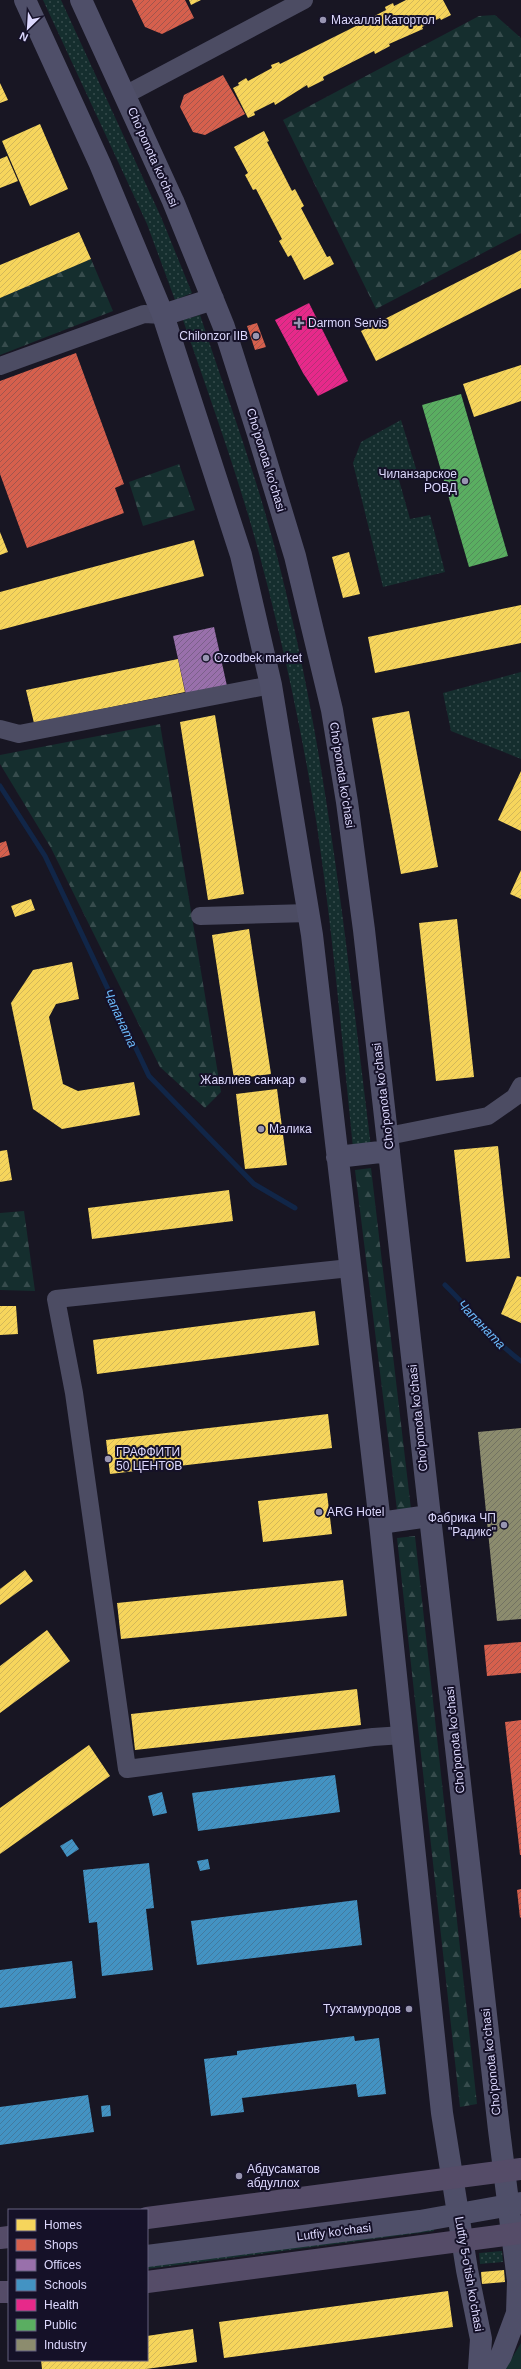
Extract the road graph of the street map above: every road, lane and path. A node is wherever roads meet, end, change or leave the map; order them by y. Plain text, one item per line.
1 (25, 0) edge
2 (81, 0) edge
3 (304, 0) edge
4 (125, 95) junction
5 (213, 299) junction
6 (163, 315) junction
7 (0, 366) edge
8 (271, 685) junction
9 (0, 729) edge
10 (309, 913) junction
11 (200, 916) dead end
12 (521, 1086) edge
13 (388, 1144) junction
14 (337, 1157) junction
15 (350, 1268) junction
16 (429, 1516) junction
17 (380, 1523) junction
18 (403, 1735) junction
19 (513, 2170) edge
20 (452, 2179) junction
21 (515, 2204) edge
22 (458, 2214) junction
23 (148, 2218) edge
24 (517, 2233) edge
25 (462, 2241) junction
26 (148, 2256) edge
27 (148, 2282) edge
28 (479, 2369) edge
29 (493, 2369) edge

1 - 6 main road
2 - 4 main road, Cho'ponota ko'chasi
3 - 4 street
4 - 5 main road, Cho'ponota ko'chasi
5 - 6 main road
5 - 13 main road, Cho'ponota ko'chasi
6 - 7 street
6 - 8 main road
8 - 9 street
8 - 10 main road
10 - 11 street
10 - 14 main road
12 - 13 street
13 - 14 main road
13 - 16 main road, Cho'ponota ko'chasi
14 - 15 main road
15 - 17 main road
15 - 18 street
16 - 17 main road
16 - 19 main road, Cho'ponota ko'chasi
17 - 18 main road
18 - 20 main road
19 - 20 main road
19 - 21 main road, Cho'ponota ko'chasi
20 - 22 main road, Lutfiy 5-o'tish ko'chasi
20 - 23 main road
21 - 22 main road, Lutfiy ko'chasi
21 - 24 main road, Cho'ponota ko'chasi
22 - 25 main road, Lutfiy 5-o'tish ko'chasi
22 - 26 main road, Lutfiy ko'chasi
24 - 25 main road
24 - 29 main road
25 - 27 main road
25 - 28 main road, Lutfiy 5-o'tish ko'chasi

